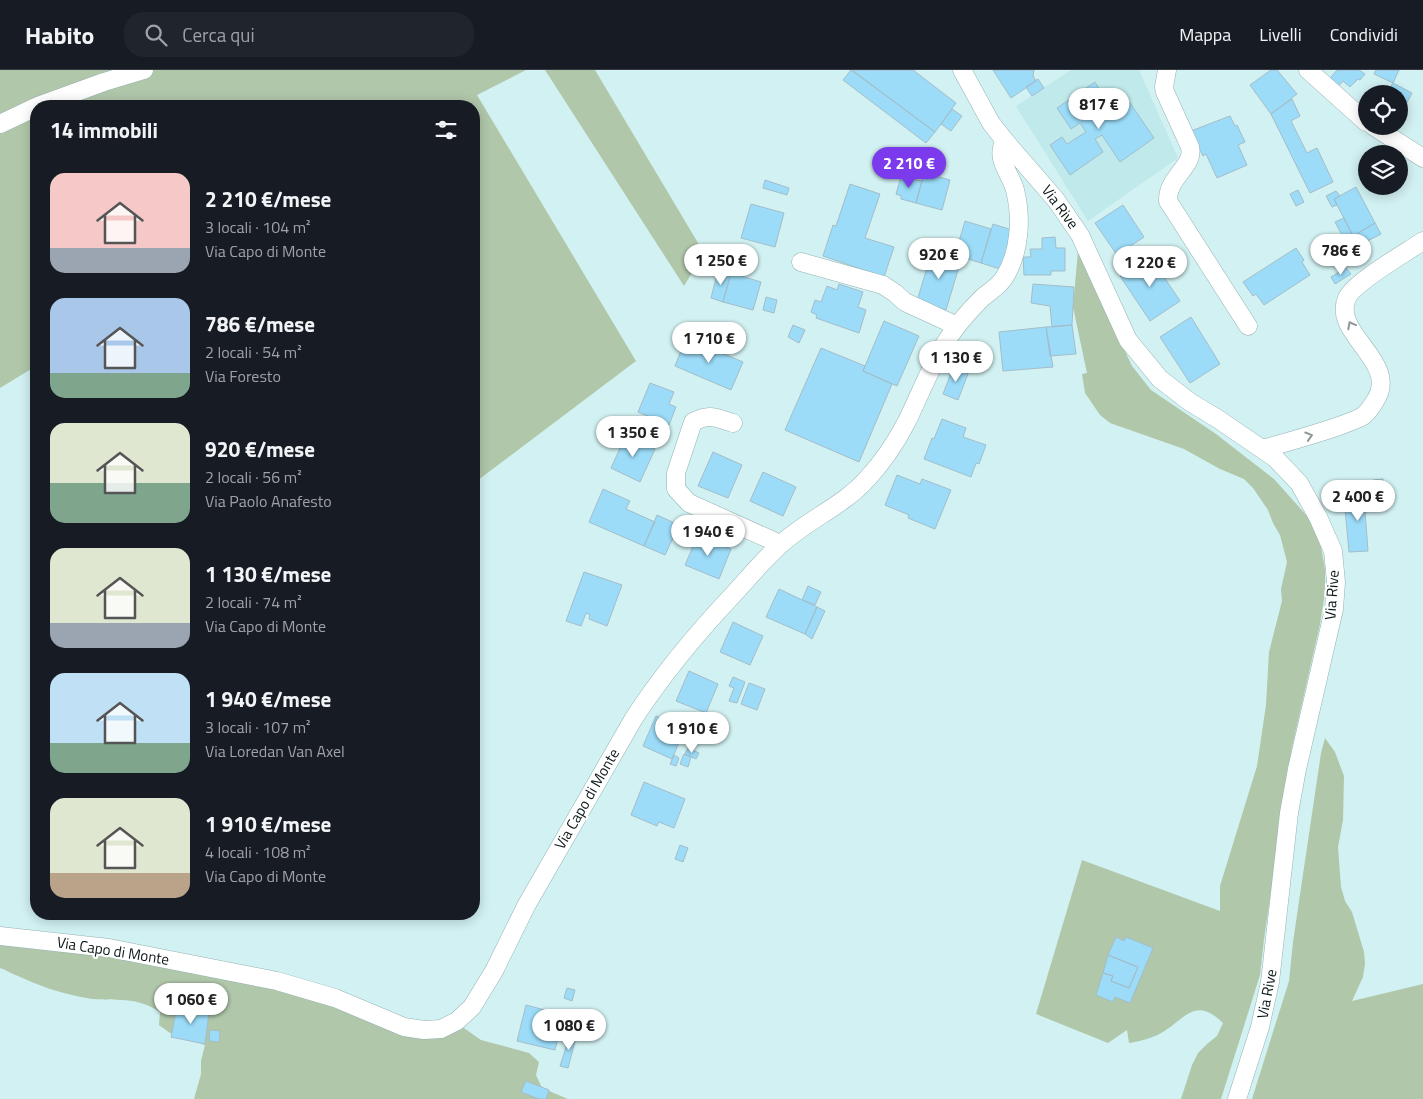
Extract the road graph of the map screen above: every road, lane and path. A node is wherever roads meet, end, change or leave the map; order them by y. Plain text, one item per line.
1 (144, 70) edge
2 (962, 70) edge
3 (1167, 70) edge
4 (1308, 70) edge
5 (56, 100) edge
6 (30, 110) edge
7 (1358, 115) edge
8 (0, 124) edge
9 (1387, 135) edge
10 (1005, 141) junction
11 (1423, 158) edge
12 (1423, 241) edge
13 (801, 262) dead end
14 (957, 326) junction
15 (1248, 326) dead end
16 (733, 424) dead end
17 (1262, 449) junction
18 (780, 544) junction
19 (0, 936) edge
20 (1237, 1099) edge

1 - 5 street
2 - 10 street, Via Rive
3 - 15 street
4 - 7 street
6 - 8 street
9 - 11 street
10 - 14 street, Via Capo di Monte
10 - 17 street, Via Rive
17 -> 12 street
13 - 14 street
14 - 18 street, Via Capo di Monte
16 - 18 street
17 - 20 street, Via Rive
18 - 19 street, Via Capo di Monte

